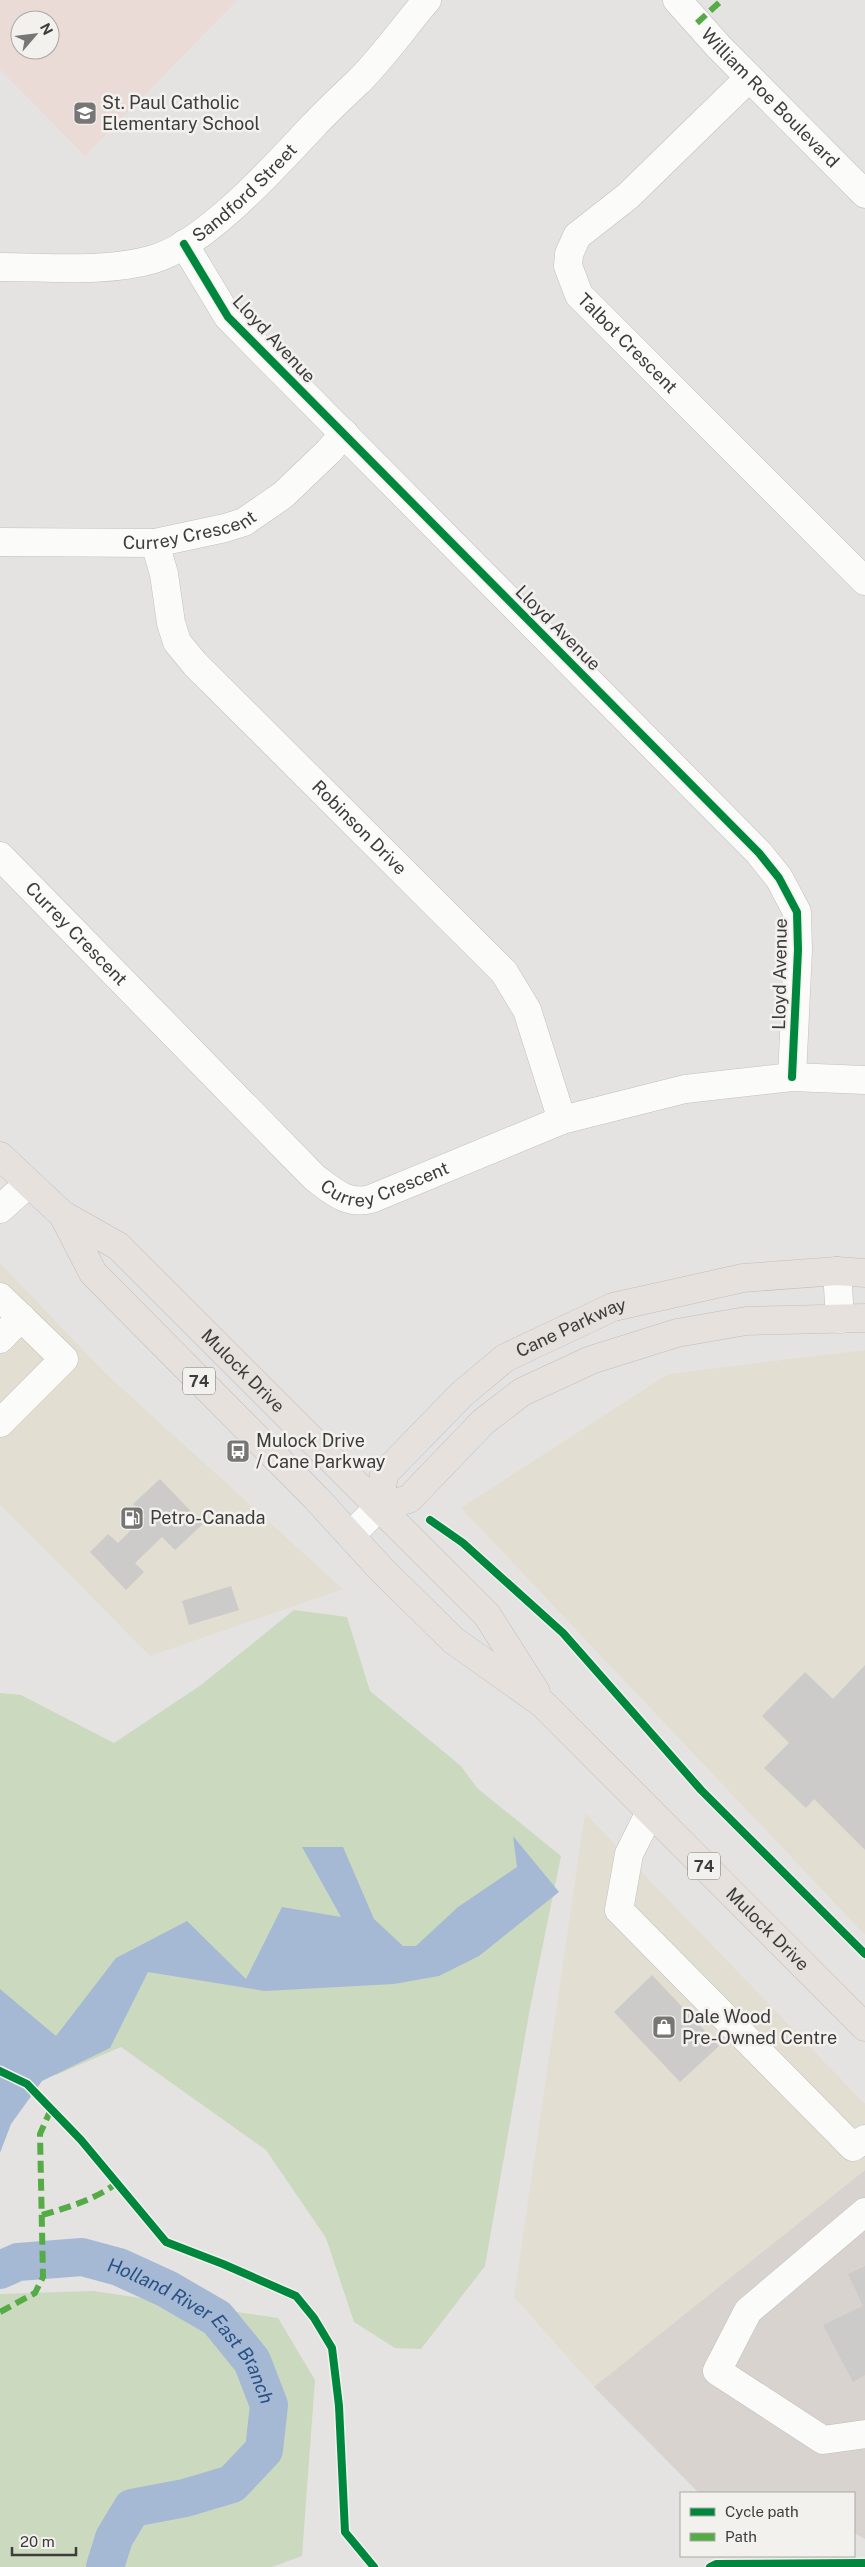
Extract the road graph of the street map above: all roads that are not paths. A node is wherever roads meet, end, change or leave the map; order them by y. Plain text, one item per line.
1 (427, 0) edge
2 (677, 0) edge
3 (749, 78) junction
4 (865, 194) edge
5 (184, 244) junction
6 (0, 267) edge
7 (344, 432) junction
8 (0, 542) edge
9 (155, 543) junction
10 (865, 581) edge
11 (0, 856) edge
12 (792, 1077) junction
13 (865, 1080) edge
14 (562, 1120) junction
15 (0, 1156) edge
16 (28, 1184) junction
17 (0, 1209) edge
18 (63, 1215) junction
19 (837, 1271) junction
20 (865, 1273) edge
21 (0, 1297) edge
22 (21, 1317) junction
23 (853, 1318) edge
24 (0, 1338) edge
25 (0, 1424) edge
26 (379, 1507) junction
27 (351, 1536) junction
28 (543, 1704) junction
29 (650, 1812) junction
30 (865, 2027) edge
31 (865, 2139) edge
32 (865, 2212) edge
33 (865, 2434) edge

1 - 5 street, Sandford Street
2 - 3 street, William Roe Boulevard
3 - 4 street, William Roe Boulevard
3 - 10 street, Talbot Crescent
5 - 6 street, Sandford Street
5 - 7 street, Lloyd Avenue
7 - 9 street, Currey Crescent
7 - 12 street, Lloyd Avenue
8 - 9 street, Currey Crescent
9 - 14 street, Robinson Drive
11 - 14 street, Currey Crescent
12 - 13 street, Currey Crescent
12 - 14 street, Currey Crescent
15 - 16 main road, Mulock Drive / 74
16 - 17 street
16 - 18 main road, Mulock Drive / 74
18 - 26 main road, Mulock Drive / 74
18 - 27 main road, Mulock Drive / 74
19 - 20 main road, Cane Parkway
19 - 23 street, Cane Parkway
19 - 26 main road, Cane Parkway
21 - 22 street
22 - 24 street
22 - 25 street
23 - 26 main road, Cane Parkway
26 - 27 street
26 - 28 main road, Mulock Drive / 74
27 - 28 main road, Mulock Drive / 74
28 - 29 main road, Mulock Drive / 74
29 - 30 main road, Mulock Drive / 74
29 - 31 street
32 - 33 street

